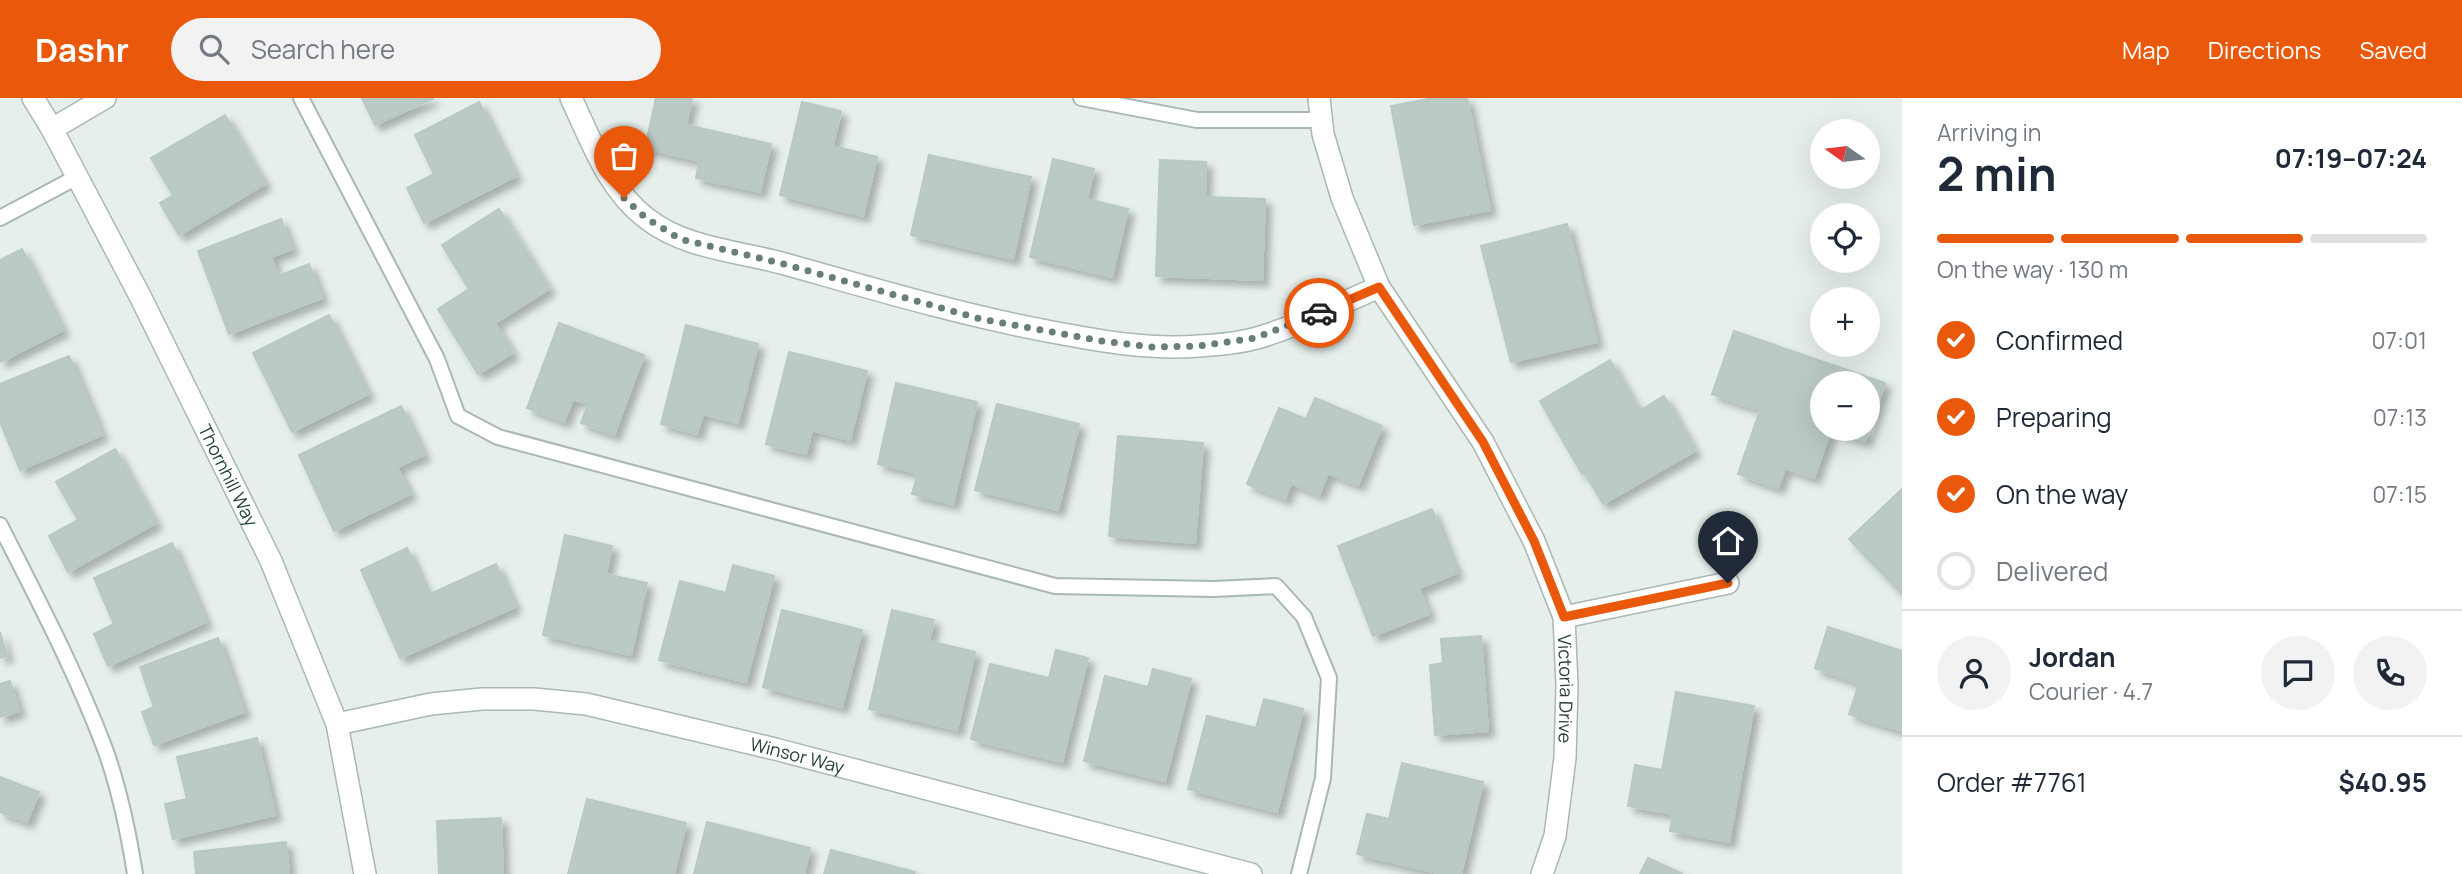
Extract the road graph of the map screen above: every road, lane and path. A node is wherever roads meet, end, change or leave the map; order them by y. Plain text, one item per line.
1 (33, 98) edge
2 (105, 98) edge
3 (301, 98) edge
4 (571, 98) edge
5 (1081, 98) edge
6 (1319, 98) edge
7 (1322, 120) junction
8 (52, 129) junction
9 (77, 177) junction
10 (0, 218) edge
11 (1379, 287) junction
12 (0, 525) edge
13 (1728, 583) dead end
14 (1564, 617) junction
15 (337, 724) junction
16 (135, 874) edge
17 (365, 874) edge
18 (1251, 874) edge
19 (1299, 874) edge
20 (1542, 874) edge

1 - 8 street, Thornhill Way
2 - 8 street
3 - 19 lane
4 - 11 street
5 - 7 lane
6 - 7 street, Victoria Drive
7 - 11 street, Victoria Drive
8 - 9 street, Thornhill Way
9 - 10 lane
9 - 15 street, Thornhill Way
11 - 14 street, Victoria Drive
12 - 16 lane
13 - 14 street
14 - 20 street, Victoria Drive
15 - 17 street, Thornhill Way
15 - 18 street, Winsor Way

